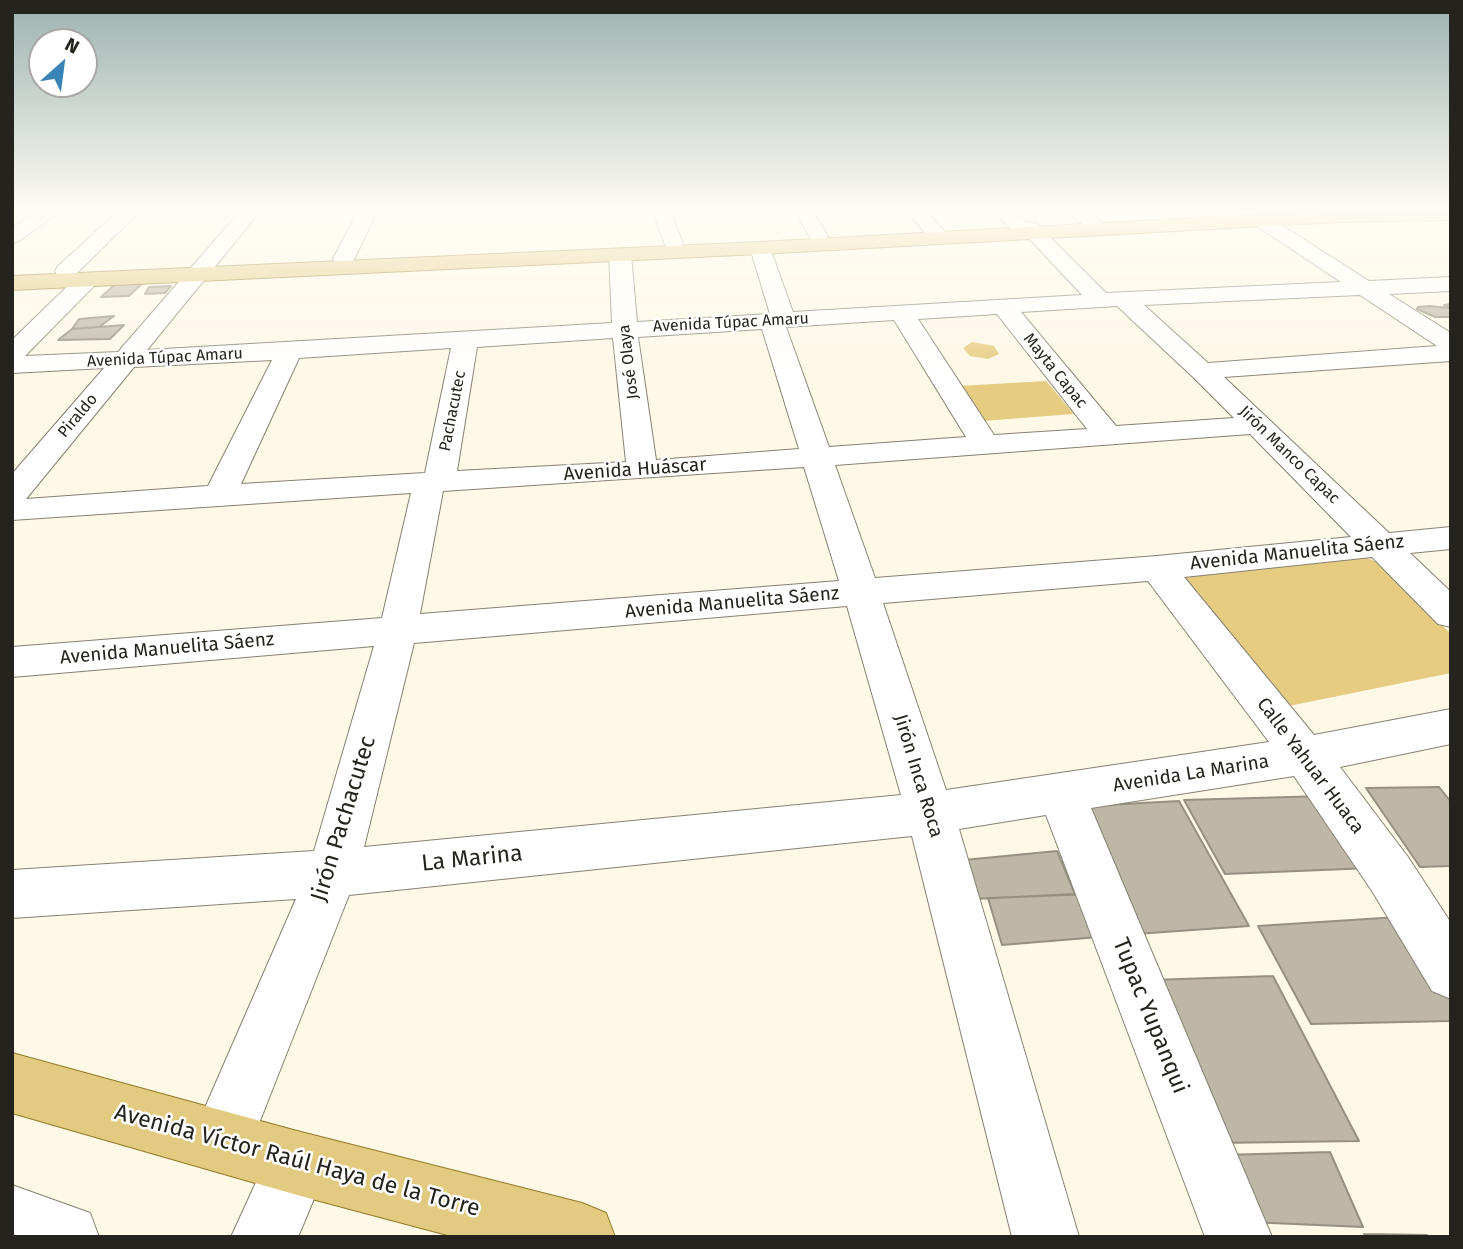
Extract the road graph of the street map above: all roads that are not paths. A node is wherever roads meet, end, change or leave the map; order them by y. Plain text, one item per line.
1 (83, 267) edge
2 (227, 267) edge
3 (254, 267) edge
4 (621, 267) edge
5 (765, 267) edge
6 (1073, 267) edge
7 (1334, 267) edge
8 (203, 269) junction
9 (12, 273) edge
10 (76, 275) junction
11 (12, 283) edge
12 (1451, 284) edge
13 (1364, 287) junction
14 (1112, 300) junction
15 (1003, 306) junction
16 (901, 312) junction
17 (778, 320) junction
18 (625, 330) junction
19 (467, 339) junction
20 (1451, 344) edge
21 (289, 351) junction
22 (1451, 354) edge
23 (12, 355) edge
24 (126, 360) junction
25 (12, 365) edge
26 (1202, 371) junction
27 (1258, 425) junction
28 (1108, 436) junction
29 (985, 444) junction
30 (816, 456) junction
31 (642, 470) junction
32 (434, 483) junction
33 (12, 495) edge
34 (220, 495) junction
35 (12, 510) edge
36 (1451, 538) edge
37 (1381, 544) junction
38 (1157, 568) junction
39 (861, 592) junction
40 (1451, 614) edge
41 (398, 631) junction
42 (12, 662) edge
43 (1451, 726) edge
44 (1303, 756) junction
45 (1062, 795) junction
46 (930, 813) junction
47 (332, 873) junction
48 (12, 894) edge
49 (1451, 972) edge
50 (12, 1083) edge
51 (221, 1142) junction
52 (297, 1163) junction
53 (12, 1218) edge
54 (66, 1237) edge
55 (264, 1237) edge
56 (582, 1237) edge
57 (1046, 1237) edge
58 (1239, 1237) edge

1 - 10 street
2 - 8 main road
3 - 8 main road
4 - 18 street, José Olaya
5 - 17 street, Jirón Inca Roca
6 - 14 street, Jirón Manco Capac
7 - 13 street
8 - 10 main road
8 - 24 street, Piraldo
9 - 10 main road
10 - 11 main road
10 - 23 street
12 - 13 street, Avenida Túpac Amaru
13 - 14 street, Avenida Túpac Amaru
13 - 20 street
14 - 15 street, Avenida Túpac Amaru
14 - 26 street, Jirón Manco Capac
15 - 16 street, Avenida Túpac Amaru
15 - 28 street, Mayta Capac
16 - 17 street, Avenida Túpac Amaru
16 - 29 street
17 - 18 street, Avenida Túpac Amaru
17 - 30 street, Jirón Inca Roca
18 - 19 street, Avenida Túpac Amaru
18 - 31 street, José Olaya
19 - 21 street, Avenida Túpac Amaru
19 - 32 street, Pachacutec
21 - 24 street, Avenida Túpac Amaru
21 - 34 street
22 - 26 street
24 - 25 street, Avenida Túpac Amaru
24 - 33 street, Piraldo
26 - 27 street, Jirón Manco Capac
27 - 28 street, Avenida Huáscar
27 - 37 street, Jirón Manco Capac
28 - 29 street, Avenida Huáscar
29 - 30 street, Avenida Huáscar
30 - 31 street, Avenida Huáscar
30 - 39 street, Jirón Inca Roca
31 - 32 street, Avenida Huáscar
32 - 34 street, Avenida Huáscar
32 - 41 street, Jirón Pachacutec
34 - 35 street, Avenida Huáscar
36 - 37 street, Avenida Manuelita Sáenz
37 - 38 street, Avenida Manuelita Sáenz
37 - 40 street, Jirón Manco Capac
38 - 39 street, Avenida Manuelita Sáenz
38 - 44 street, Calle Yahuar Huaca
39 - 41 street, Avenida Manuelita Sáenz
39 - 46 street, Jirón Inca Roca
41 - 42 street, Avenida Manuelita Sáenz
41 - 47 street, Jirón Pachacutec
43 - 44 street, Avenida La Marina
44 - 45 street, Avenida La Marina
44 - 49 street, Calle Yahuar Huaca
45 - 46 street, Avenida La Marina
45 - 58 street, Tupac Yupanqui
46 - 47 street, La Marina
46 - 57 street, Jirón Inca Roca
47 - 48 street, La Marina
47 - 51 street, Jirón Pachacutec
50 - 51 main road, Avenida Víctor Raúl Haya de la Torre
51 - 52 main road, Avenida Víctor Raúl Haya de la Torre
52 - 55 street
52 - 56 main road, Avenida Víctor Raúl Haya de la Torre
53 - 54 street

